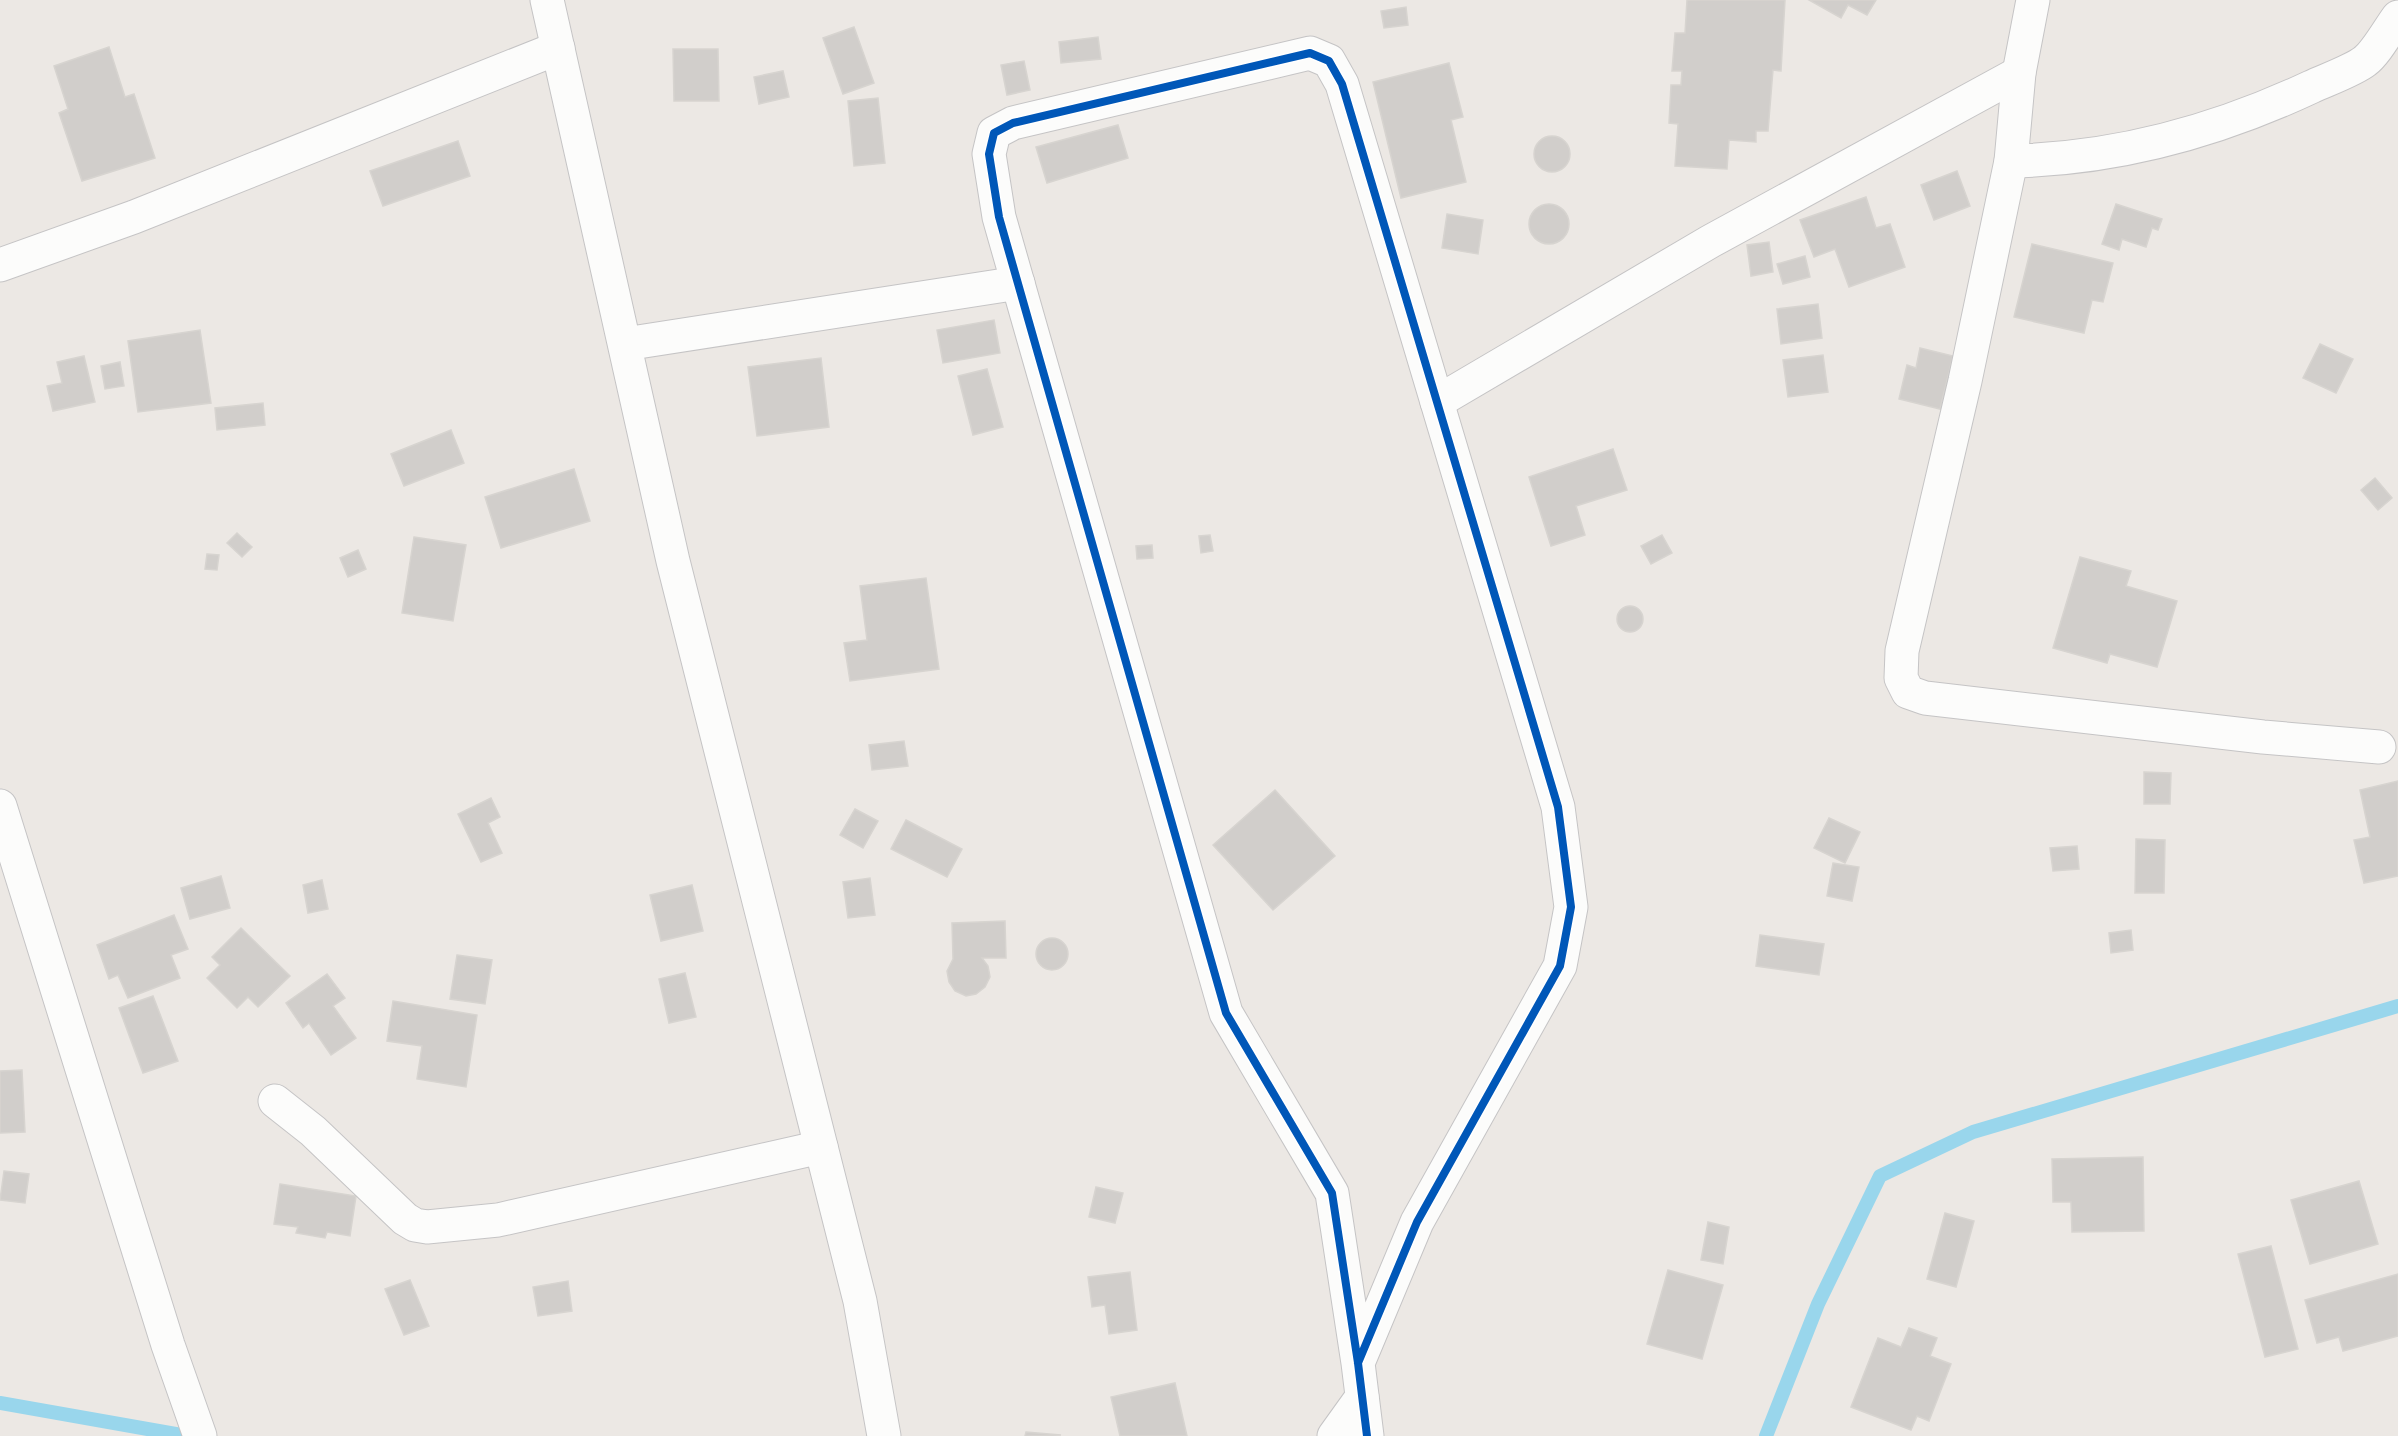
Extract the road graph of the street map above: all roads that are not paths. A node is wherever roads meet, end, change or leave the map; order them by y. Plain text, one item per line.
1 (547, 0) edge
2 (2033, 0) edge
3 (2398, 17) edge
4 (558, 48) junction
5 (2019, 73) junction
6 (2011, 161) junction
7 (0, 265) edge
8 (1018, 283) junction
9 (625, 344) junction
10 (1437, 402) junction
11 (2379, 747) dead end
12 (0, 806) edge
13 (275, 1101) dead end
14 (821, 1147) junction
15 (1358, 1363) junction
16 (1362, 1397) junction
17 (200, 1436) edge
18 (884, 1436) edge
19 (1334, 1436) edge
20 (1367, 1436) edge

1 - 4 street
2 - 5 street
3 - 6 street
4 - 7 street
4 - 9 street
5 - 6 street
5 - 10 street
6 - 11 street
8 - 9 street
8 - 10 street
8 - 15 street
9 - 14 street
10 - 15 street
12 - 17 street
13 - 14 street
14 - 18 street
15 - 16 street
16 - 19 street
16 - 20 street

